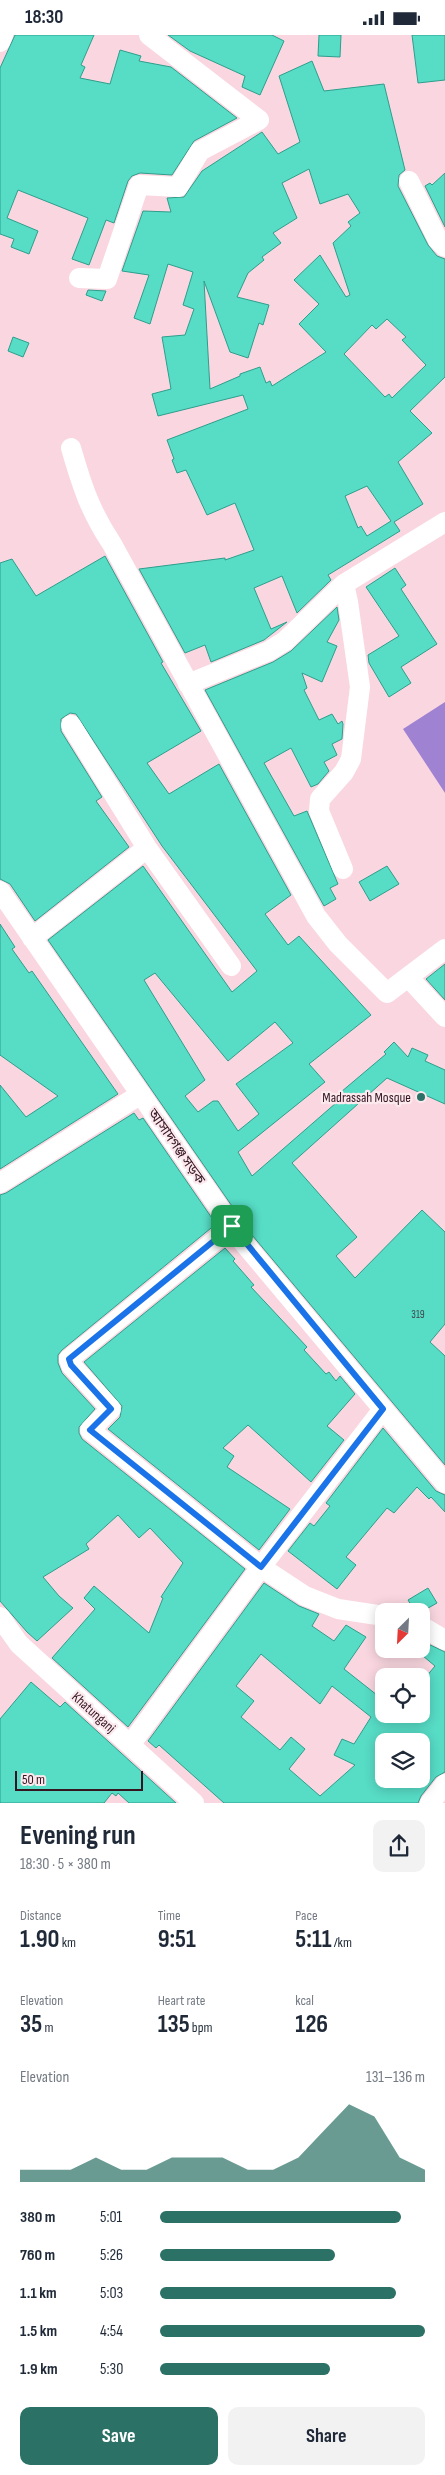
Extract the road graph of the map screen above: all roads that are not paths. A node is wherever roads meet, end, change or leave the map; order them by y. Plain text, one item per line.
1 (3, 35) edge
2 (149, 35) edge
3 (0, 42) edge
4 (409, 181) dead end
5 (445, 247) edge
6 (79, 277) dead end
7 (71, 448) dead end
8 (445, 522) edge
9 (344, 584) junction
10 (188, 684) junction
11 (70, 725) dead end
12 (147, 848) junction
13 (343, 869) dead end
14 (0, 891) edge
15 (32, 938) junction
16 (445, 949) edge
17 (231, 966) dead end
18 (408, 977) junction
19 (445, 1017) edge
20 (141, 1094) junction
21 (0, 1183) edge
22 (232, 1226) junction
23 (383, 1409) junction
24 (445, 1483) edge
25 (261, 1567) junction
26 (375, 1615) edge
27 (0, 1617) edge
28 (430, 1631) edge
29 (445, 1640) edge
30 (130, 1745) junction
31 (445, 1784) edge
32 (194, 1803) edge
33 (430, 1803) edge

1 - 3 street
2 - 6 street
4 - 5 street
7 - 10 street
8 - 9 street
9 - 10 street
9 - 13 street
10 - 18 street
11 - 12 street
12 - 15 street
12 - 17 street
14 - 15 street, আসাদগঞ্জ সড়ক
15 - 20 street, আসাদগঞ্জ সড়ক
16 - 18 street
18 - 19 street
20 - 21 street
20 - 22 street, আসাদগঞ্জ সড়ক
22 - 23 street, আসাদগঞ্জ সড়ক
22 - 25 street
23 - 24 street, আসাদগঞ্জ সড়ক
23 - 25 street
25 - 26 street
25 - 30 street
27 - 30 street, Khatunganj
28 - 29 street
30 - 32 street, Khatunganj
31 - 33 street

